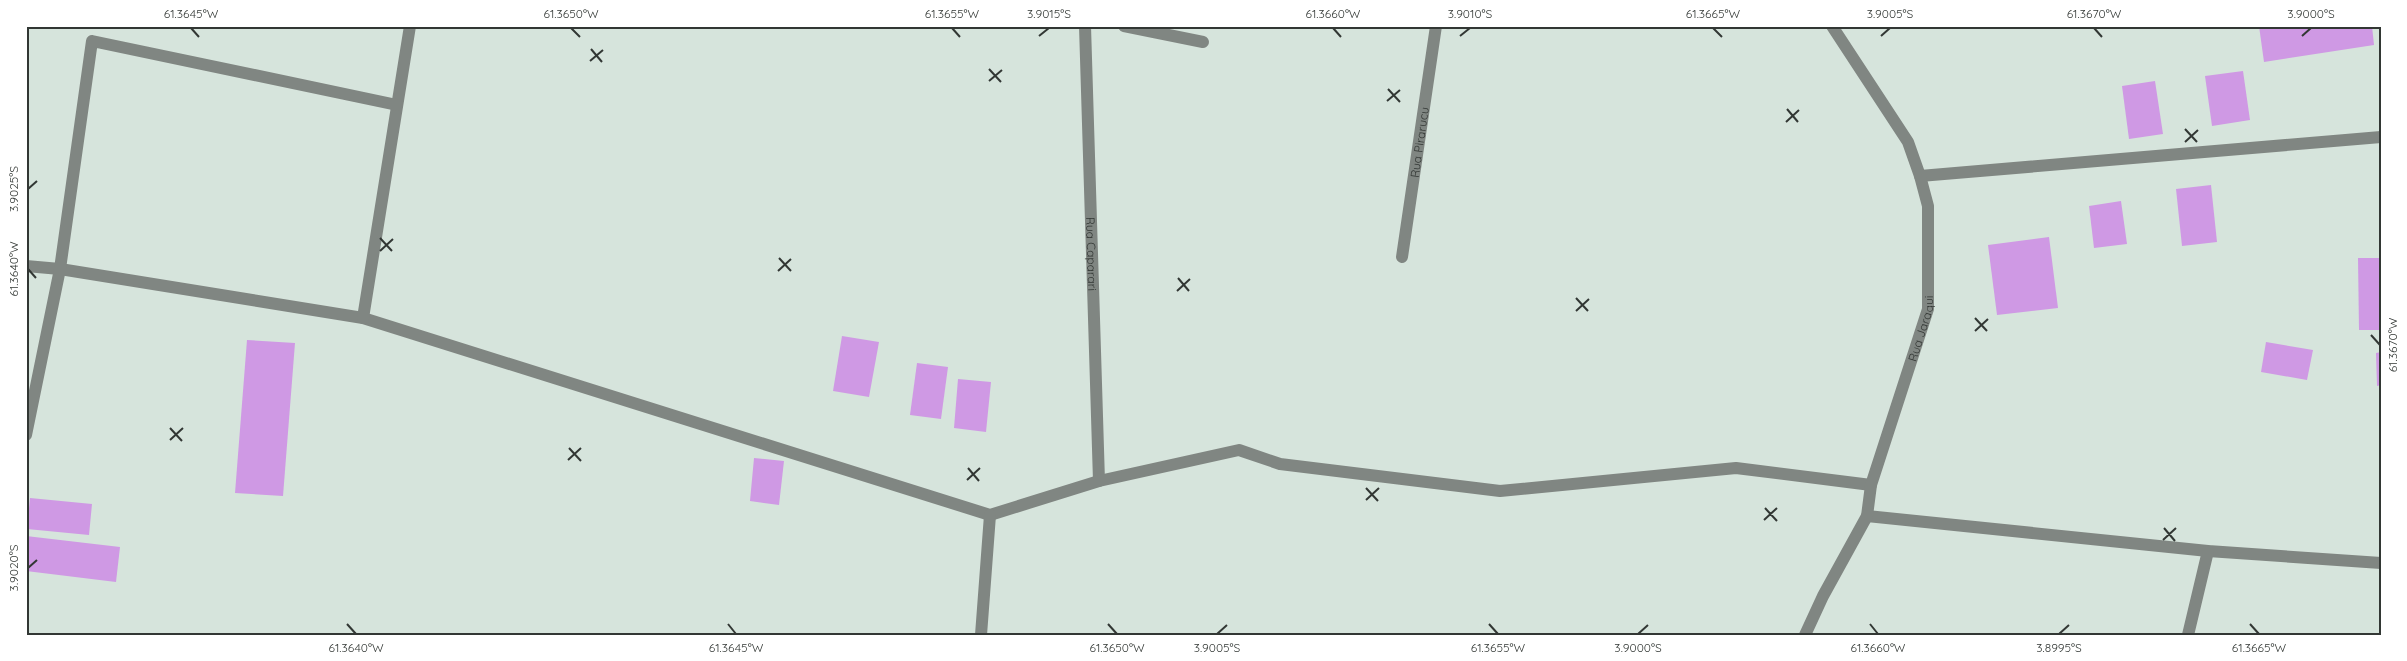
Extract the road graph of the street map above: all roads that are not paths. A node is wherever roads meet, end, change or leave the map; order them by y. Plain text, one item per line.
1 (410, 26) edge
2 (1084, 26) edge
3 (1124, 26) edge
4 (1436, 26) edge
5 (1832, 26) edge
6 (1203, 42) dead end
7 (398, 105) junction
8 (2381, 137) edge
9 (1920, 176) junction
10 (1402, 257) dead end
11 (26, 266) edge
12 (60, 269) junction
13 (363, 318) junction
14 (26, 435) edge
15 (1099, 480) junction
16 (1871, 485) junction
17 (990, 515) junction
18 (1867, 516) junction
19 (2208, 551) junction
20 (2381, 563) edge
21 (981, 635) edge
22 (1805, 635) edge
23 (2188, 635) edge

1 - 7 street
2 - 15 street, Rua Caparari
3 - 6 street
4 - 10 street, Rua Pirarucu
5 - 9 street, Rua Jaraqui
7 - 12 street
7 - 13 street
8 - 9 street
9 - 16 street, Rua Jaraqui
11 - 12 street
12 - 13 street
12 - 14 street
13 - 17 street
15 - 16 street
15 - 17 street
16 - 18 street, Rua Jaraqui
17 - 21 street
18 - 19 street
18 - 22 street, Rua Jaraqui
19 - 20 street
19 - 23 street

